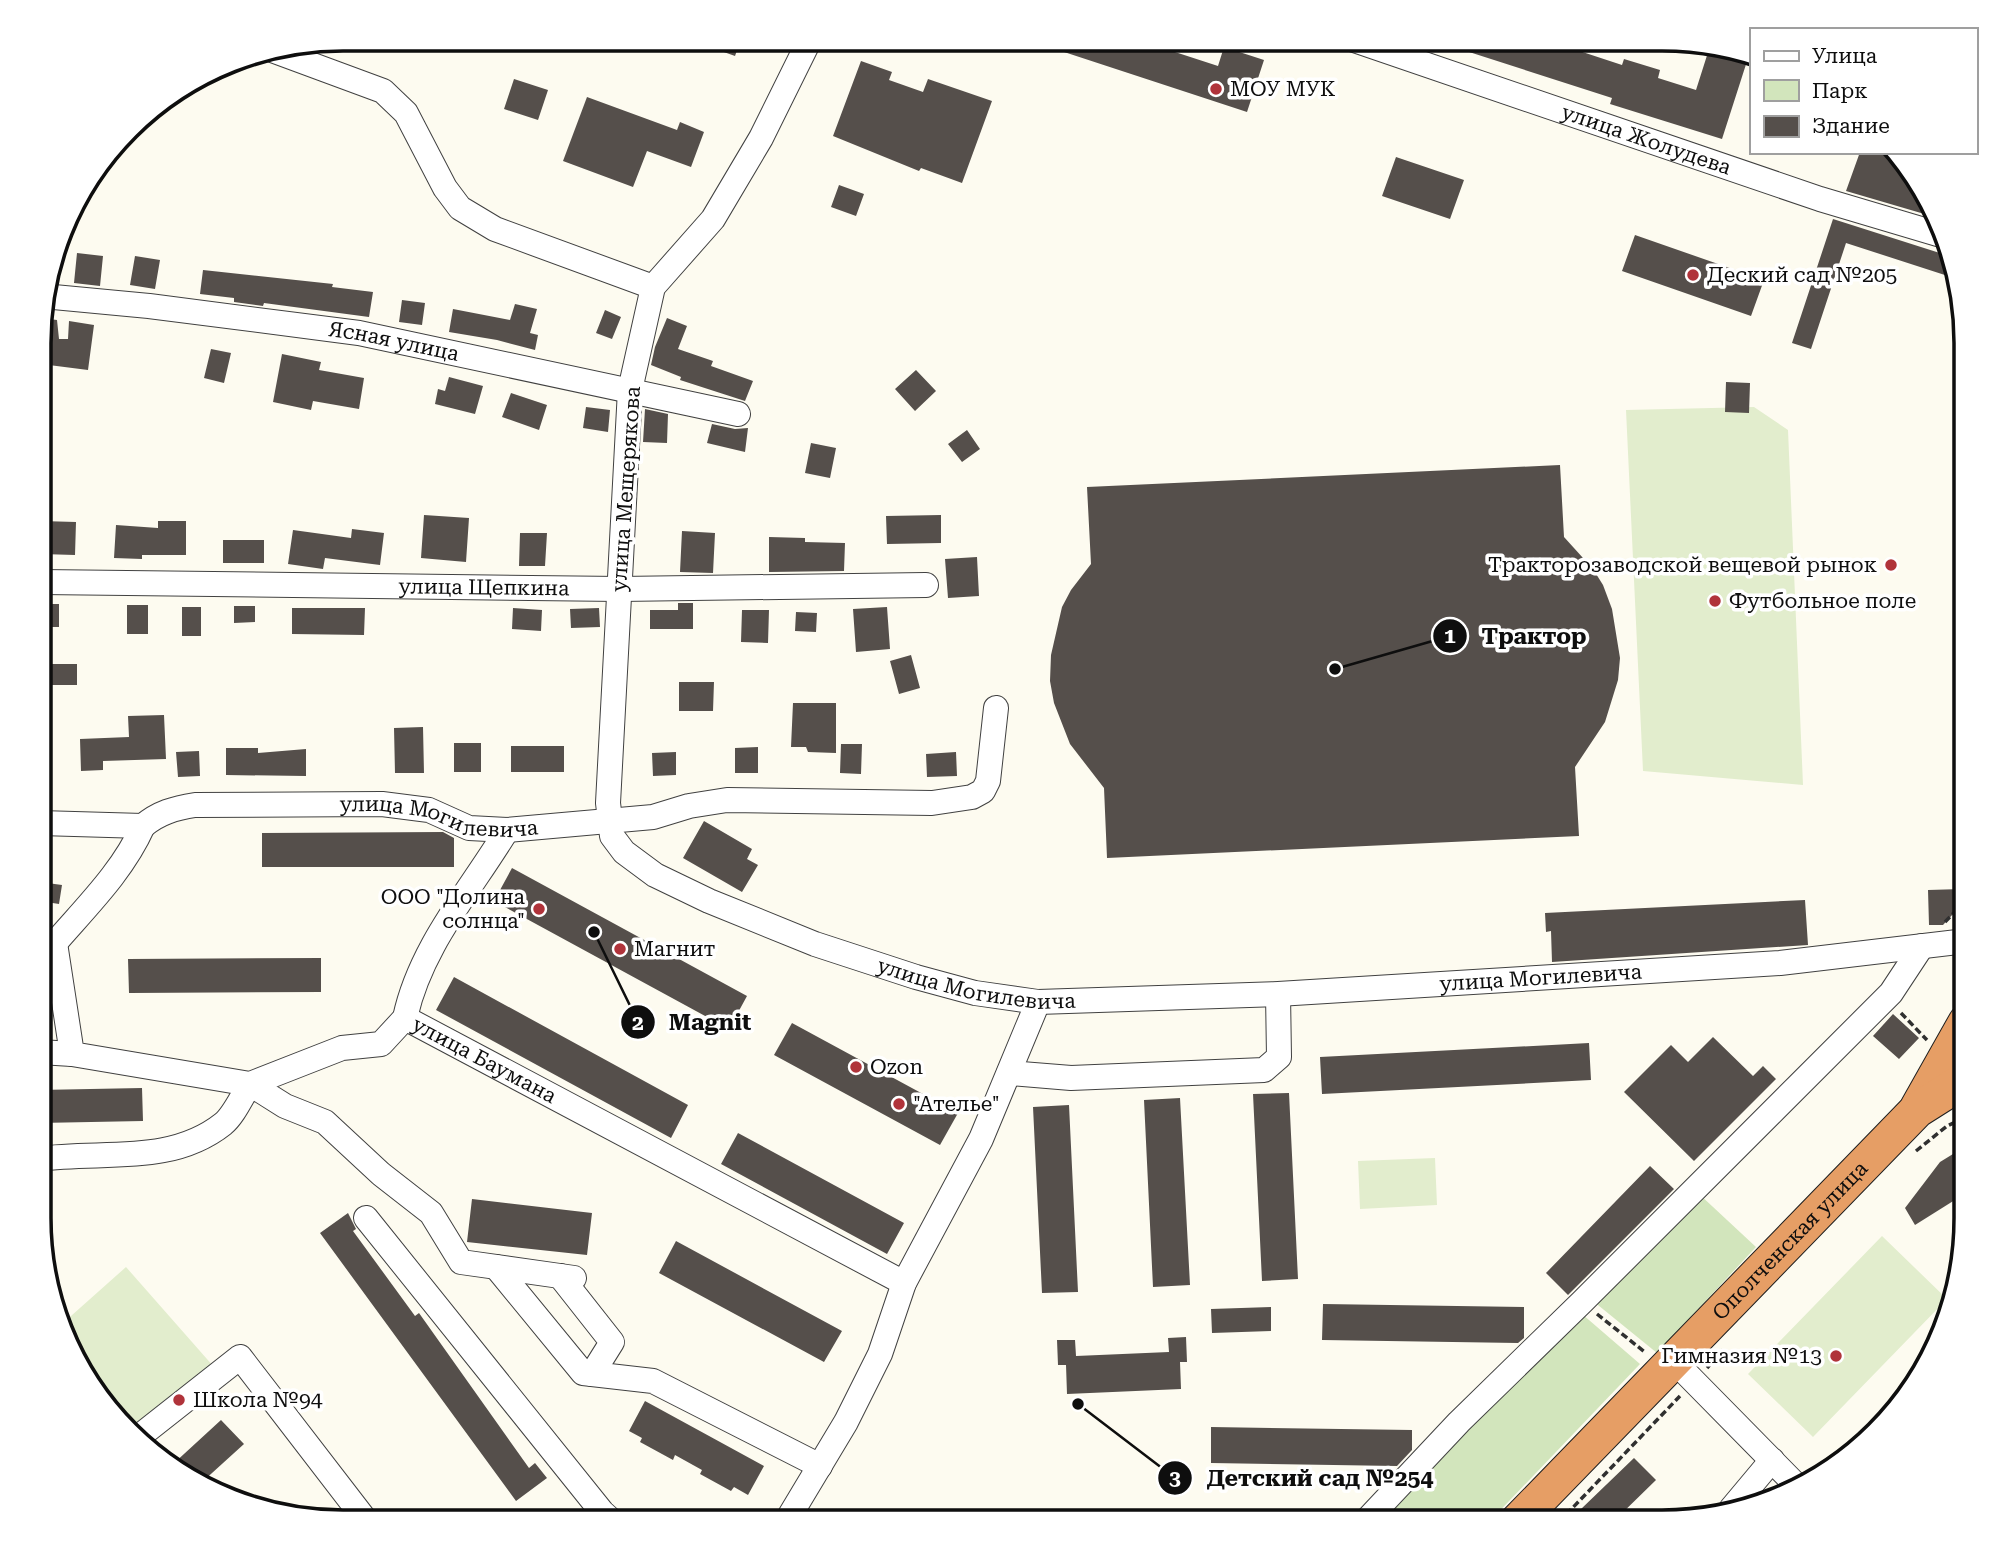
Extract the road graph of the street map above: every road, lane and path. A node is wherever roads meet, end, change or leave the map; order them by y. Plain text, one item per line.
1 (804, 51) edge
2 (1387, 51) edge
3 (288, 56) edge
4 (1933, 232) edge
5 (653, 287) junction
6 (54, 297) edge
7 (630, 390) junction
8 (738, 414) dead end
9 (51, 582) edge
10 (926, 585) dead end
11 (620, 589) junction
12 (996, 708) dead end
13 (609, 820) junction
14 (51, 822) edge
15 (143, 826) junction
16 (507, 830) junction
17 (1954, 942) edge
18 (51, 944) edge
19 (1922, 946) junction
20 (51, 965) edge
21 (1278, 994) junction
22 (1038, 1002) junction
23 (405, 1018) junction
24 (1954, 1044) edge
25 (51, 1053) edge
26 (72, 1054) junction
27 (1009, 1073) junction
28 (250, 1084) junction
29 (1954, 1087) edge
30 (1917, 1110) junction
31 (51, 1158) edge
32 (366, 1218) dead end
33 (496, 1267) junction
34 (904, 1283) junction
35 (1582, 1302) junction
36 (1671, 1366) junction
37 (592, 1374) junction
38 (144, 1433) edge
39 (1772, 1460) junction
40 (820, 1466) junction
41 (1791, 1480) edge
42 (1739, 1500) edge
43 (358, 1510) edge
44 (600, 1510) edge
45 (793, 1510) edge
46 (1376, 1510) edge
47 (1529, 1510) edge

1 - 5 street, улица Мещерякова
2 - 4 street, улица Жолудева
3 - 5 street
5 - 7 street, улица Мещерякова
6 - 7 street, Ясная улица
7 - 8 street, Ясная улица
7 - 11 street, улица Мещерякова
9 - 11 street, улица Щепкина
10 - 11 street, улица Щепкина
11 - 13 street, улица Мещерякова
12 - 13 street
13 - 16 street, улица Могилевича
13 - 22 street, улица Могилевича
14 - 15 street, улица Могилевича
15 - 16 street, улица Могилевича
15 - 18 street
16 - 23 street
17 - 19 street, улица Могилевича
19 - 21 street, улица Могилевича
19 - 35 street
20 - 26 street
21 - 22 street, улица Могилевича
21 - 27 street
22 - 27 street
23 - 28 street, улица Баумана
23 - 34 street, улица Баумана
24 - 30 highway, Ополченская улица
25 - 26 street
26 - 28 street
27 - 34 street
28 - 31 street
28 - 33 street
29 - 30 highway, Ополченская улица
30 - 36 highway, Ополченская улица
32 - 44 street
33 - 37 street
33 - 37 street
34 - 40 street
35 - 36 path
35 - 46 street
36 - 39 street
36 - 47 highway, Ополченская улица
37 - 40 street
38 - 43 street
39 - 41 street
39 - 42 street
40 - 45 street

